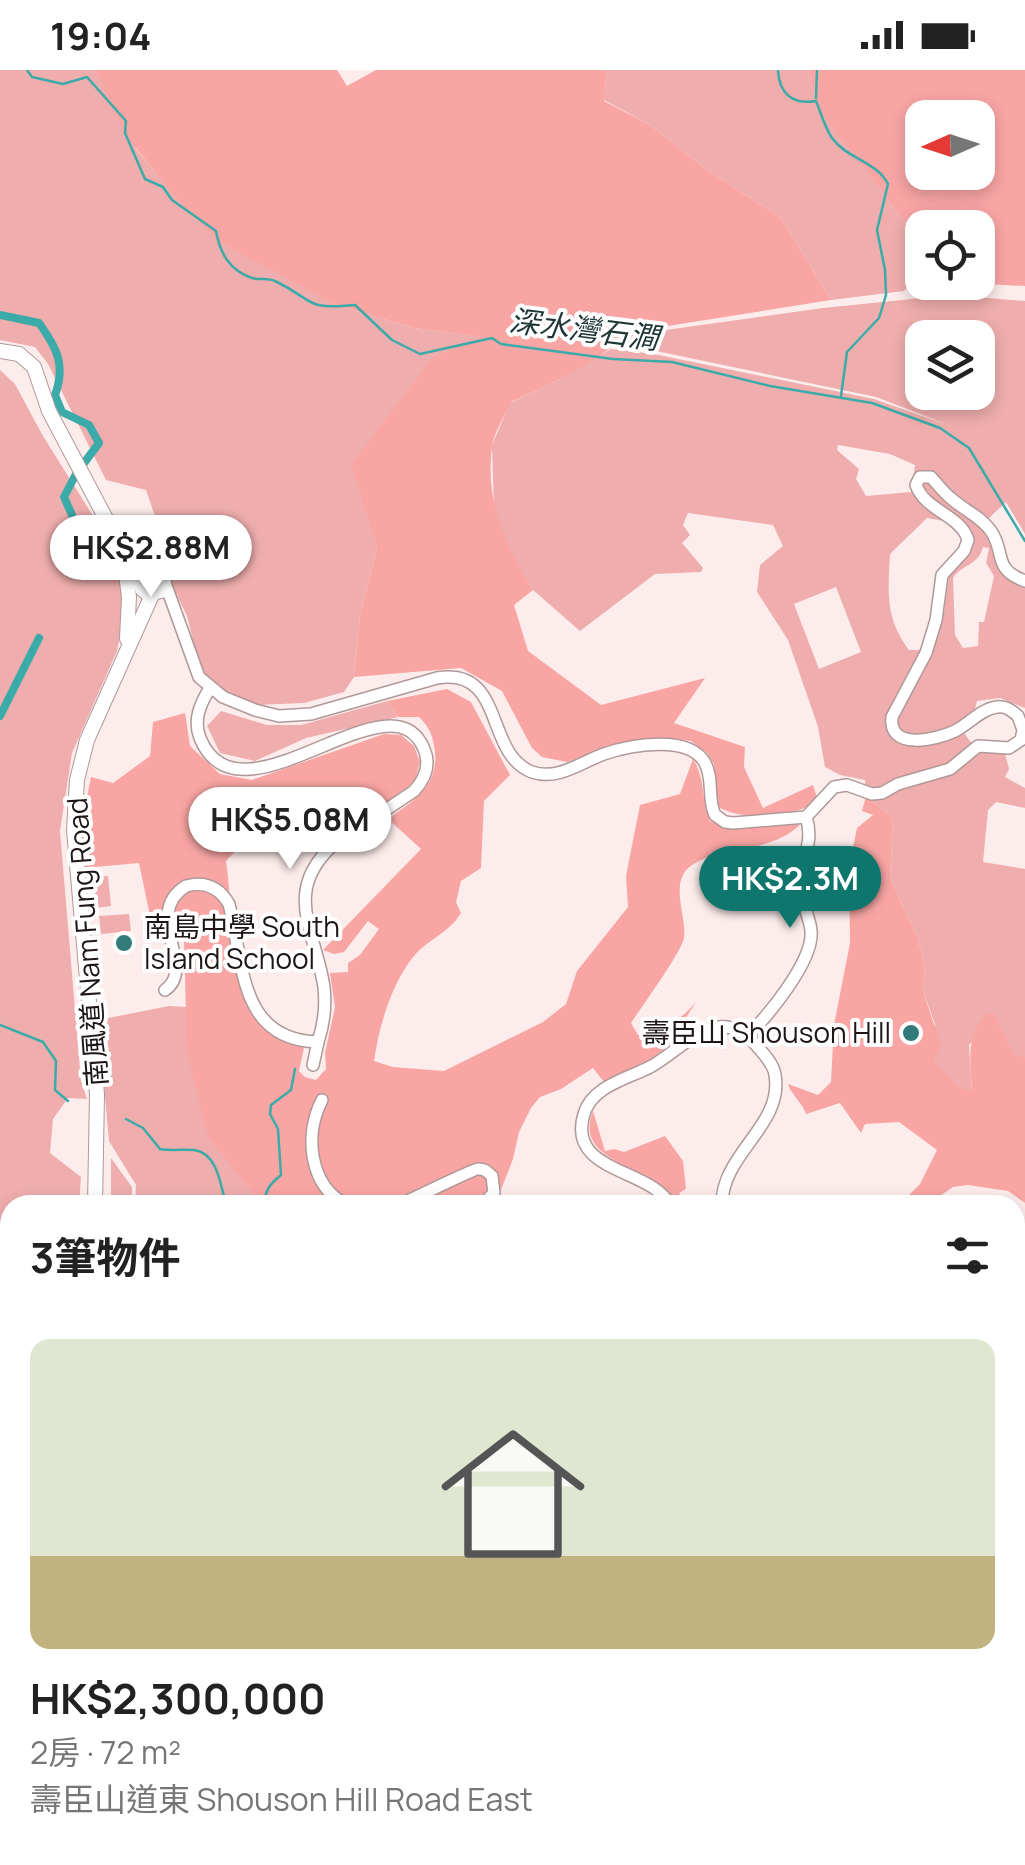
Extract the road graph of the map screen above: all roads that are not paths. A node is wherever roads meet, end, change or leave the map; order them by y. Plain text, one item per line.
1 (0, 351) edge
2 (117, 540) junction
3 (159, 575) junction
4 (1025, 580) edge
5 (148, 591) junction
6 (178, 618) junction
7 (122, 664) junction
8 (210, 688) junction
9 (233, 702) junction
10 (197, 718) junction
11 (806, 817) junction
12 (165, 990) dead end
13 (747, 1036) junction
14 (318, 1042) junction
15 (313, 1065) dead end
16 (322, 1100) dead end
17 (96, 1195) edge
18 (329, 1195) edge
19 (423, 1195) edge
20 (490, 1195) edge
21 (663, 1195) edge
22 (724, 1195) edge

1 - 2 main road
2 - 3 main road
2 - 5 main road
2 - 7 main road
3 - 5 main road
3 - 5 main road
3 - 6 street
4 - 11 street
5 - 6 street
5 - 7 main road, 南風道 Nam Fung Road
6 - 8 street
7 - 17 main road, 南風道 Nam Fung Road
8 - 9 street
8 - 10 street
9 - 10 street
9 - 11 street
10 - 14 street
11 - 13 street
12 - 14 street
13 - 21 street
13 - 22 street
14 - 15 street
16 - 18 street
19 - 20 street

